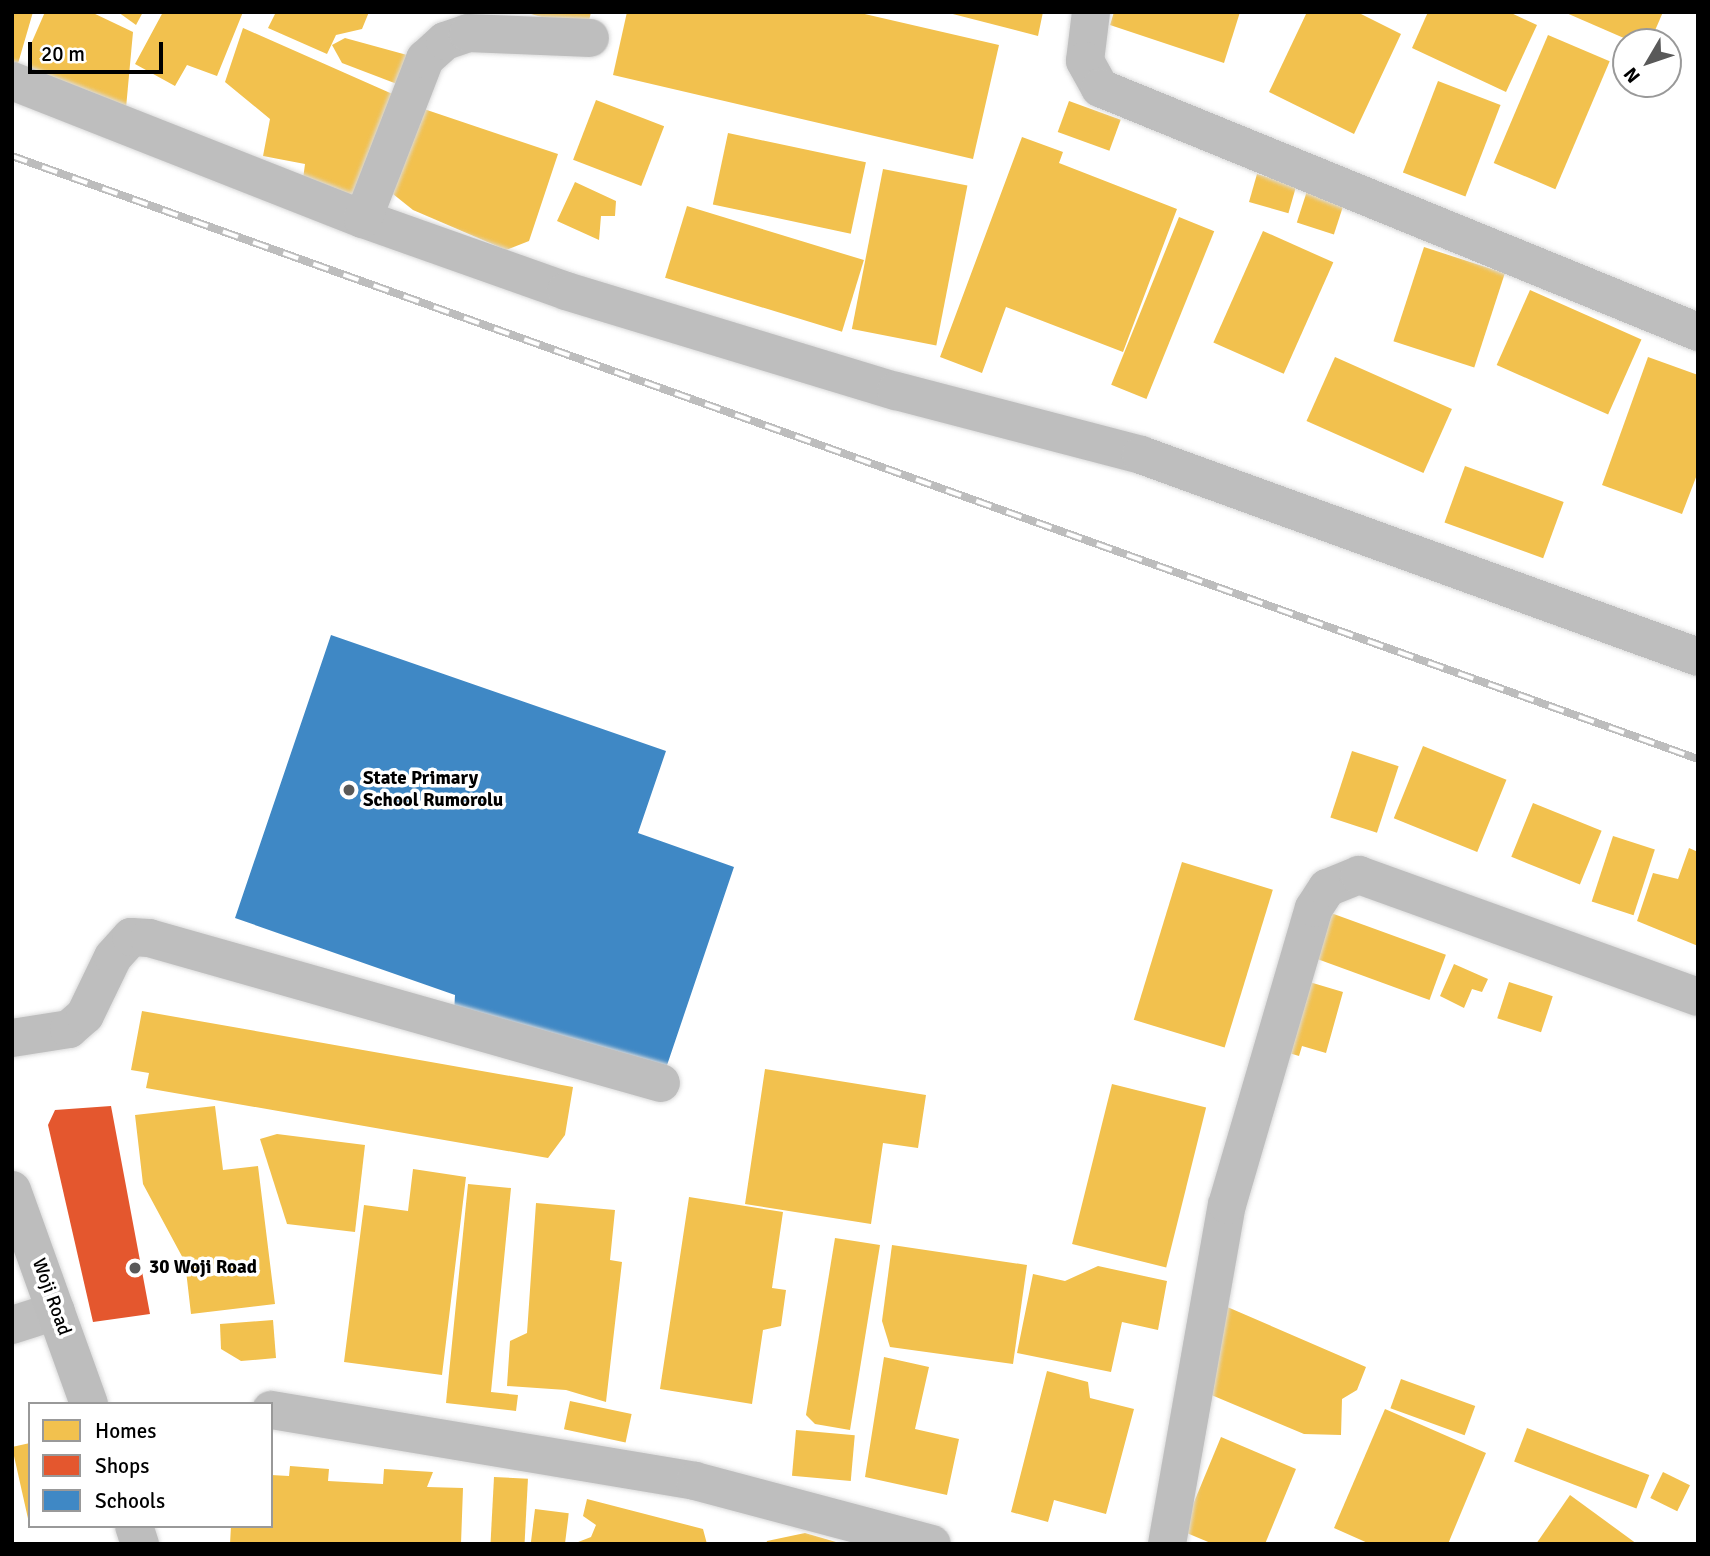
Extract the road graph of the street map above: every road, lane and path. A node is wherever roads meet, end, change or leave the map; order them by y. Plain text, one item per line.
1 (1091, 12) edge
2 (590, 38) dead end
3 (12, 81) edge
4 (363, 219) junction
5 (1698, 332) edge
6 (1698, 657) edge
7 (1698, 997) edge
8 (12, 1038) edge
9 (661, 1083) dead end
10 (12, 1190) edge
11 (56, 1311) junction
12 (12, 1325) edge
13 (88, 1402) edge
14 (273, 1410) edge
15 (932, 1544) edge
16 (1167, 1544) edge

1 - 5 street
2 - 4 street
3 - 4 street
4 - 6 street
7 - 16 street
8 - 9 street
10 - 11 main road, Woji Road
11 - 12 street
11 - 13 main road, Woji Road
14 - 15 street

